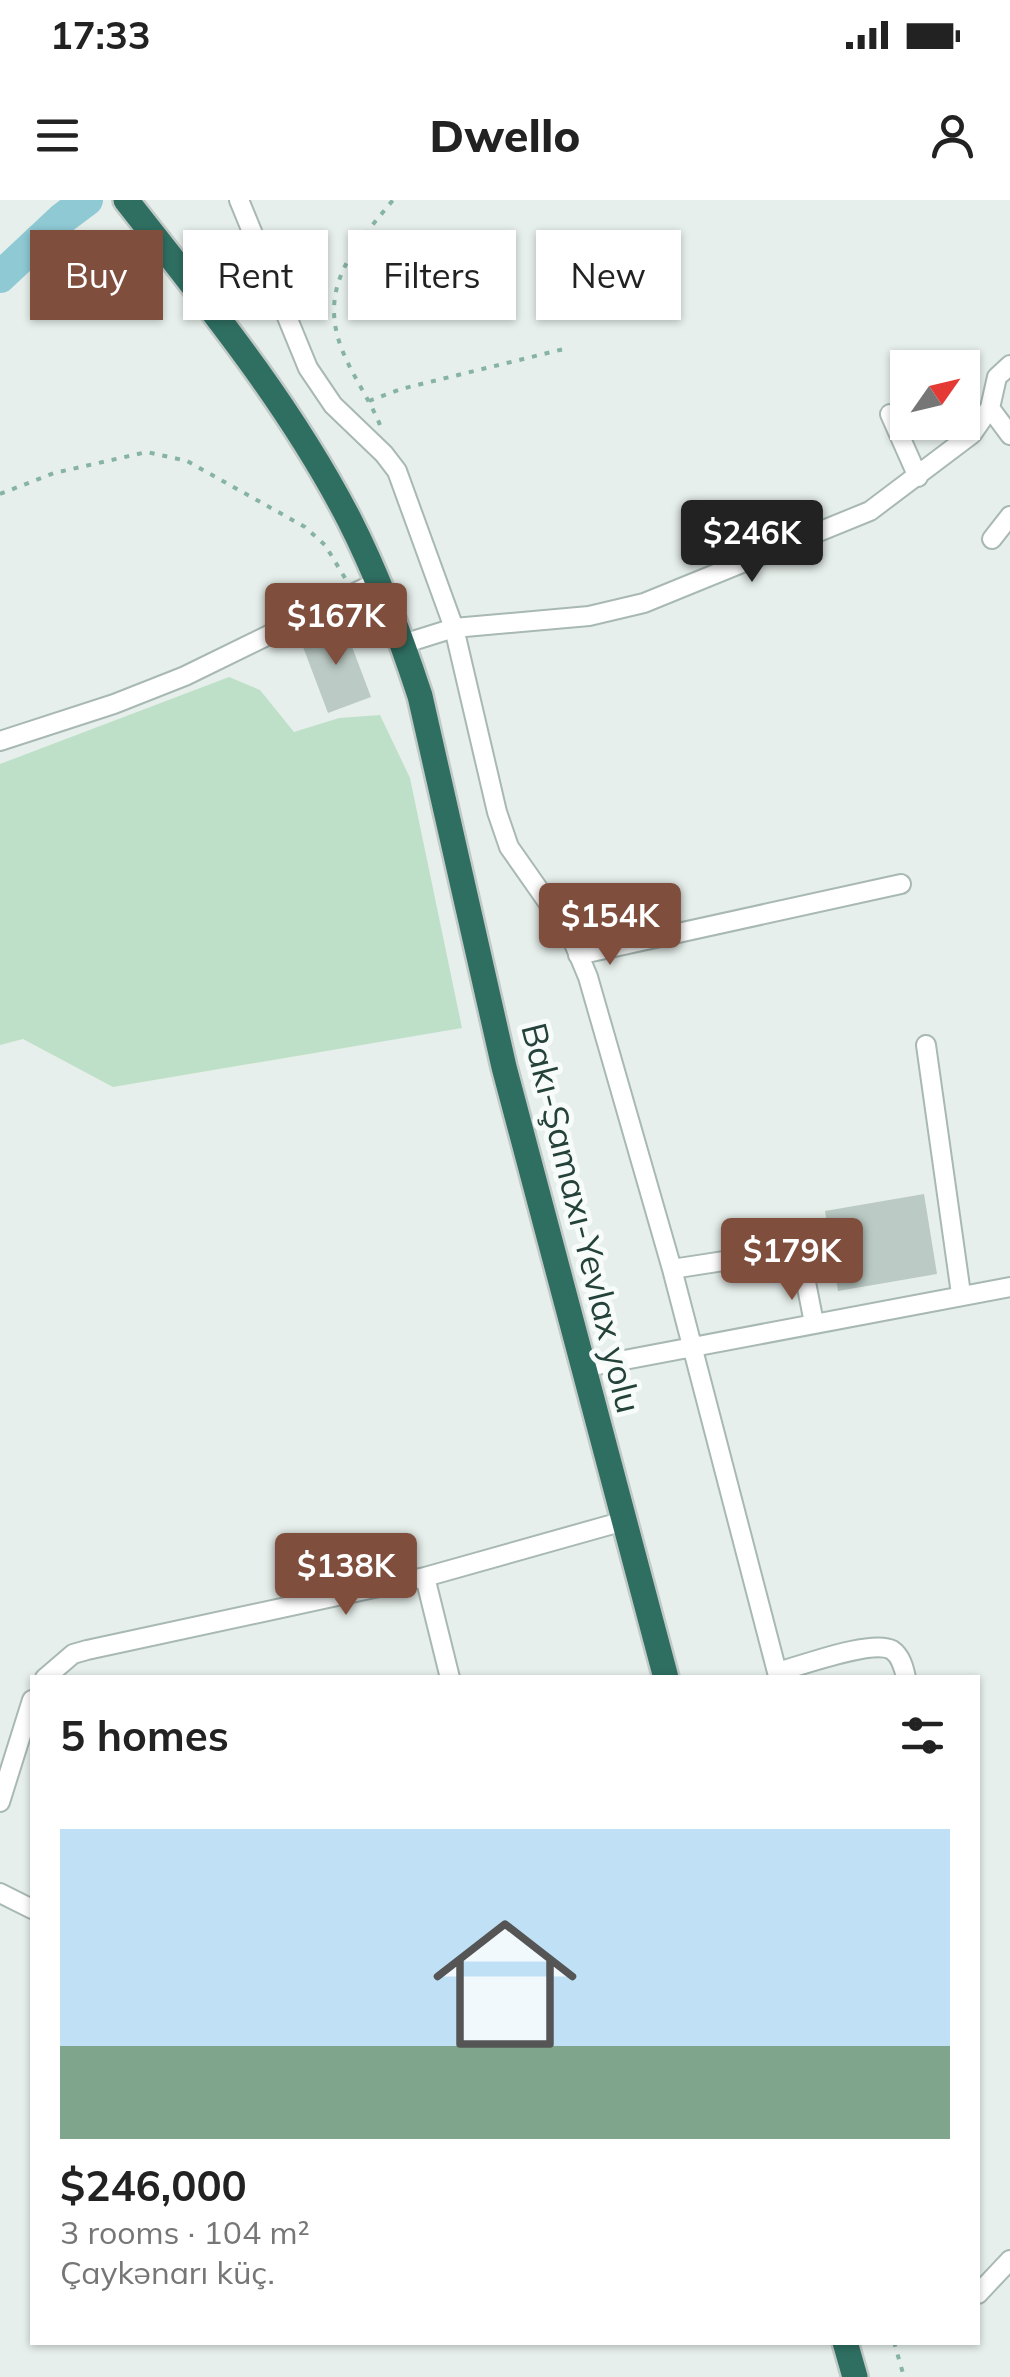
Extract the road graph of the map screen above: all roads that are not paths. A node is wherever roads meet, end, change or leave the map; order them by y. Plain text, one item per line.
1 (126, 200) edge
2 (239, 200) edge
3 (1010, 365) edge
4 (990, 408) junction
5 (1010, 435) edge
6 (902, 440) edge
7 (918, 477) junction
8 (1010, 516) edge
9 (992, 539) dead end
10 (378, 581) junction
11 (454, 628) junction
12 (403, 644) junction
13 (0, 741) edge
14 (900, 884) dead end
15 (578, 955) junction
16 (926, 1045) dead end
17 (672, 1269) junction
18 (1010, 1288) edge
19 (961, 1294) junction
20 (814, 1323) junction
21 (693, 1346) junction
22 (582, 1368) junction
23 (624, 1522) junction
24 (425, 1576) junction
25 (49, 1675) edge
26 (449, 1675) edge
27 (665, 1675) edge
28 (905, 1675) edge
29 (30, 1706) edge
30 (0, 1802) edge
31 (0, 1893) edge
32 (30, 1908) edge
33 (1010, 2260) edge
34 (980, 2292) edge
35 (847, 2345) edge
36 (855, 2377) edge

1 - 10 highway, Bakı-Şamaxı-Yevlax yolu
2 - 11 street
3 - 4 street
4 - 5 street
4 - 7 street
6 - 7 street
7 - 11 street
8 - 9 street
10 - 12 highway, Bakı-Şamaxı-Yevlax yolu
10 - 13 street
11 - 12 street
11 - 15 street
12 - 22 highway, Bakı-Şamaxı-Yevlax yolu
14 - 15 street
15 - 17 street
16 - 19 street
17 - 20 street
17 - 21 street
18 - 19 street
19 - 20 street
20 - 21 street
21 - 22 street
21 - 28 street
22 - 23 highway, Bakı-Şamaxı-Yevlax yolu
23 - 24 street
23 - 27 highway, Bakı-Şamaxı-Yevlax yolu
24 - 25 street
24 - 26 street
29 - 30 street
31 - 32 street
33 - 34 street
35 - 36 highway

